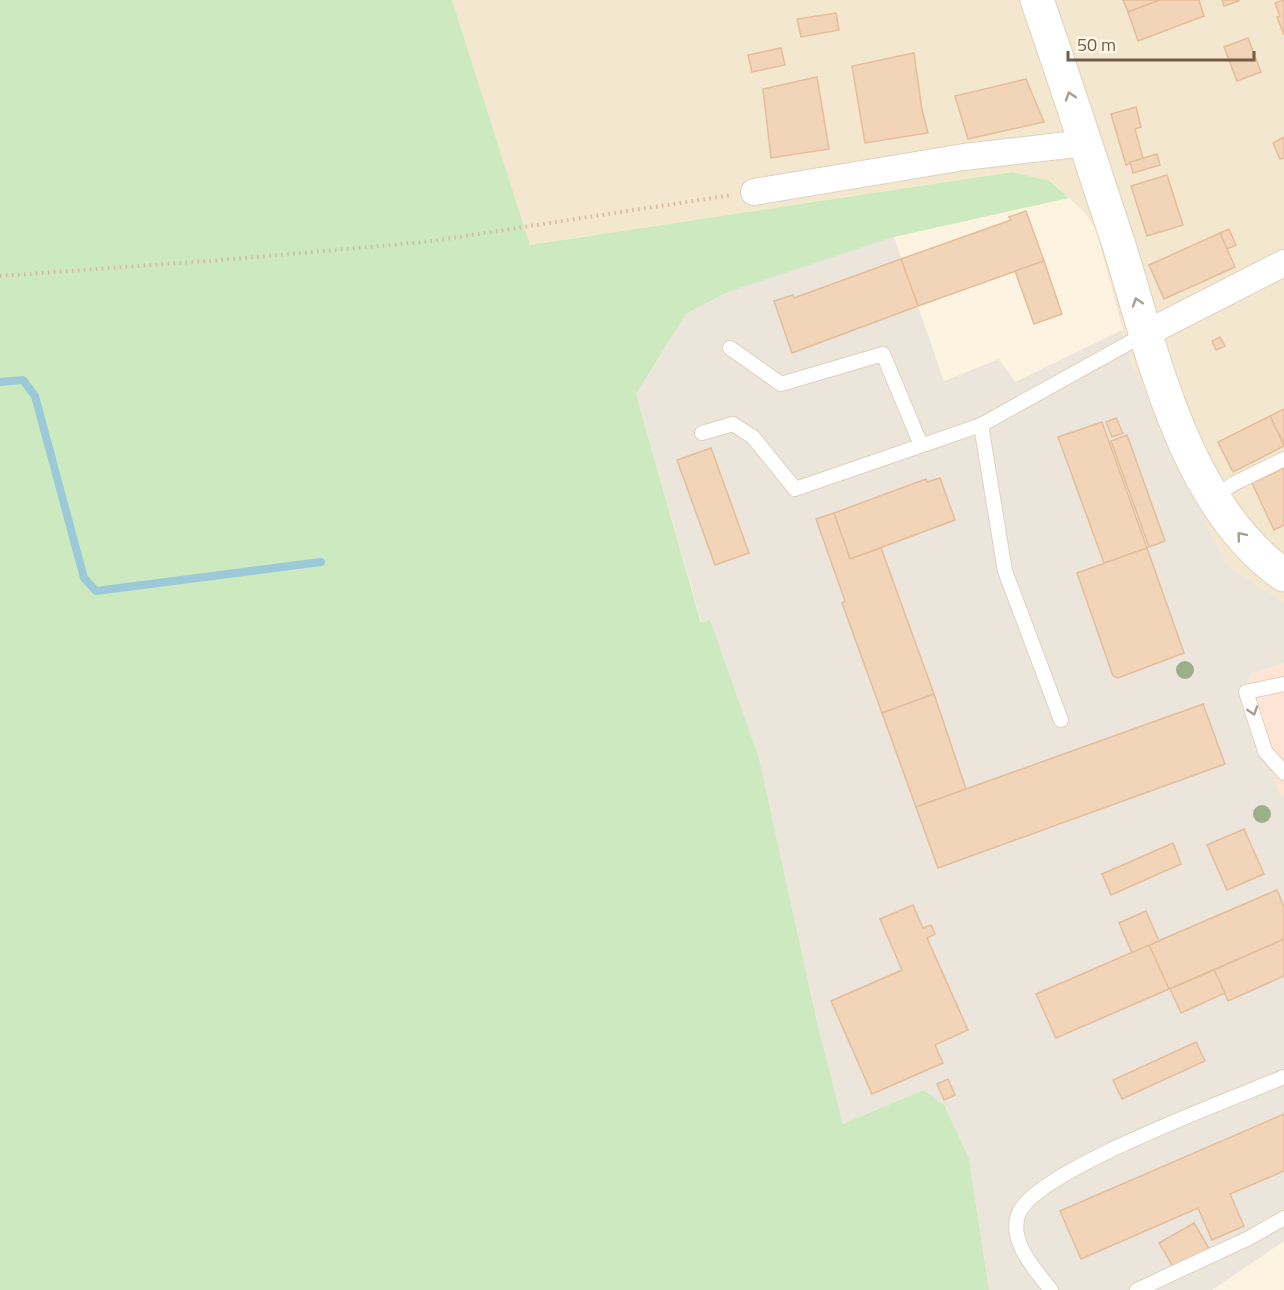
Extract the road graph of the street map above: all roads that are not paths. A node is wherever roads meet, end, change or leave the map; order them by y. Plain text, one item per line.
1 (1037, 0) edge
2 (1086, 143) junction
3 (754, 192) road end
4 (1284, 263) edge
5 (1147, 333) junction
6 (730, 348) dead end
7 (981, 425) junction
8 (702, 433) dead end
9 (921, 446) junction
10 (1284, 459) edge
11 (1214, 496) junction
12 (1284, 575) edge
13 (1284, 684) edge
14 (1061, 720) dead end
15 (1284, 773) edge
16 (1284, 1077) edge
17 (1284, 1218) edge
18 (1051, 1290) edge
19 (1137, 1290) edge

2 -> 1 street
2 - 3 street
5 -> 2 street
4 - 5 street
5 - 7 lane
5 - 11 street
6 - 9 lane
7 - 9 lane
7 - 14 lane
8 - 9 lane
10 - 11 lane
12 -> 11 street
13 -> 15 lane
16 - 18 lane
17 - 19 lane

